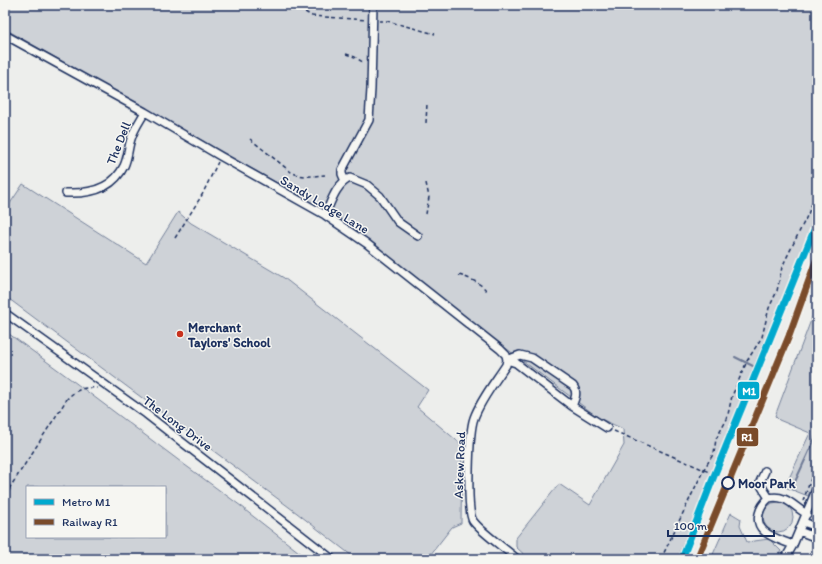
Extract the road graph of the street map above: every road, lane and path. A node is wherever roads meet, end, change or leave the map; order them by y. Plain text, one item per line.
1 (293, 5) edge
2 (373, 5) edge
3 (372, 20) junction
4 (435, 34) dead end
5 (5, 35) edge
6 (346, 54) dead end
7 (371, 72) junction
8 (427, 103) dead end
9 (146, 112) junction
10 (426, 123) dead end
11 (250, 139) dead end
12 (220, 156) junction
13 (325, 175) dead end
14 (345, 180) junction
15 (426, 183) dead end
16 (817, 190) edge
17 (66, 193) dead end
18 (426, 214) dead end
19 (325, 215) junction
20 (418, 236) dead end
21 (175, 238) dead end
22 (459, 275) dead end
23 (487, 291) dead end
24 (5, 313) edge
25 (507, 360) junction
26 (107, 386) junction
27 (572, 406) junction
28 (608, 428) joint
29 (817, 453) edge
30 (704, 469) junction
31 (765, 471) dead end
32 (709, 472) dead end
33 (817, 488) edge
34 (5, 495) edge
35 (769, 498) junction
36 (803, 512) junction
37 (803, 522) junction
38 (817, 527) edge
39 (799, 531) junction
40 (817, 538) edge
41 (793, 545) junction
42 (332, 559) edge
43 (517, 559) edge
44 (661, 559) edge
45 (785, 559) edge

1 - 3 path
2 - 3 street
3 - 4 path
3 - 7 street
5 - 9 street, Sandy Lodge Lane
6 - 7 path
7 - 14 street
8 - 10 path
9 - 12 street, Sandy Lodge Lane
9 - 17 street, The Dell
11 - 13 path
12 - 19 street, Sandy Lodge Lane
12 - 21 path
14 - 19 street
14 - 20 street
15 - 18 path
16 - 30 path
19 - 25 street, Sandy Lodge Lane
22 - 23 path
24 - 26 street, The Long Drive
25 - 27 street, Sandy Lodge Lane
25 - 27 street
25 - 43 street, Askew Road
26 - 34 path
26 - 42 street, The Long Drive
27 - 28 street, Sandy Lodge Lane
28 - 30 path
29 - 36 path
30 - 32 path
30 - 44 path
31 - 35 street
33 - 36 street
35 - 36 street
35 - 41 street
36 - 37 street
37 - 38 street
37 - 39 street
39 - 40 street
39 - 41 street
41 - 45 street

